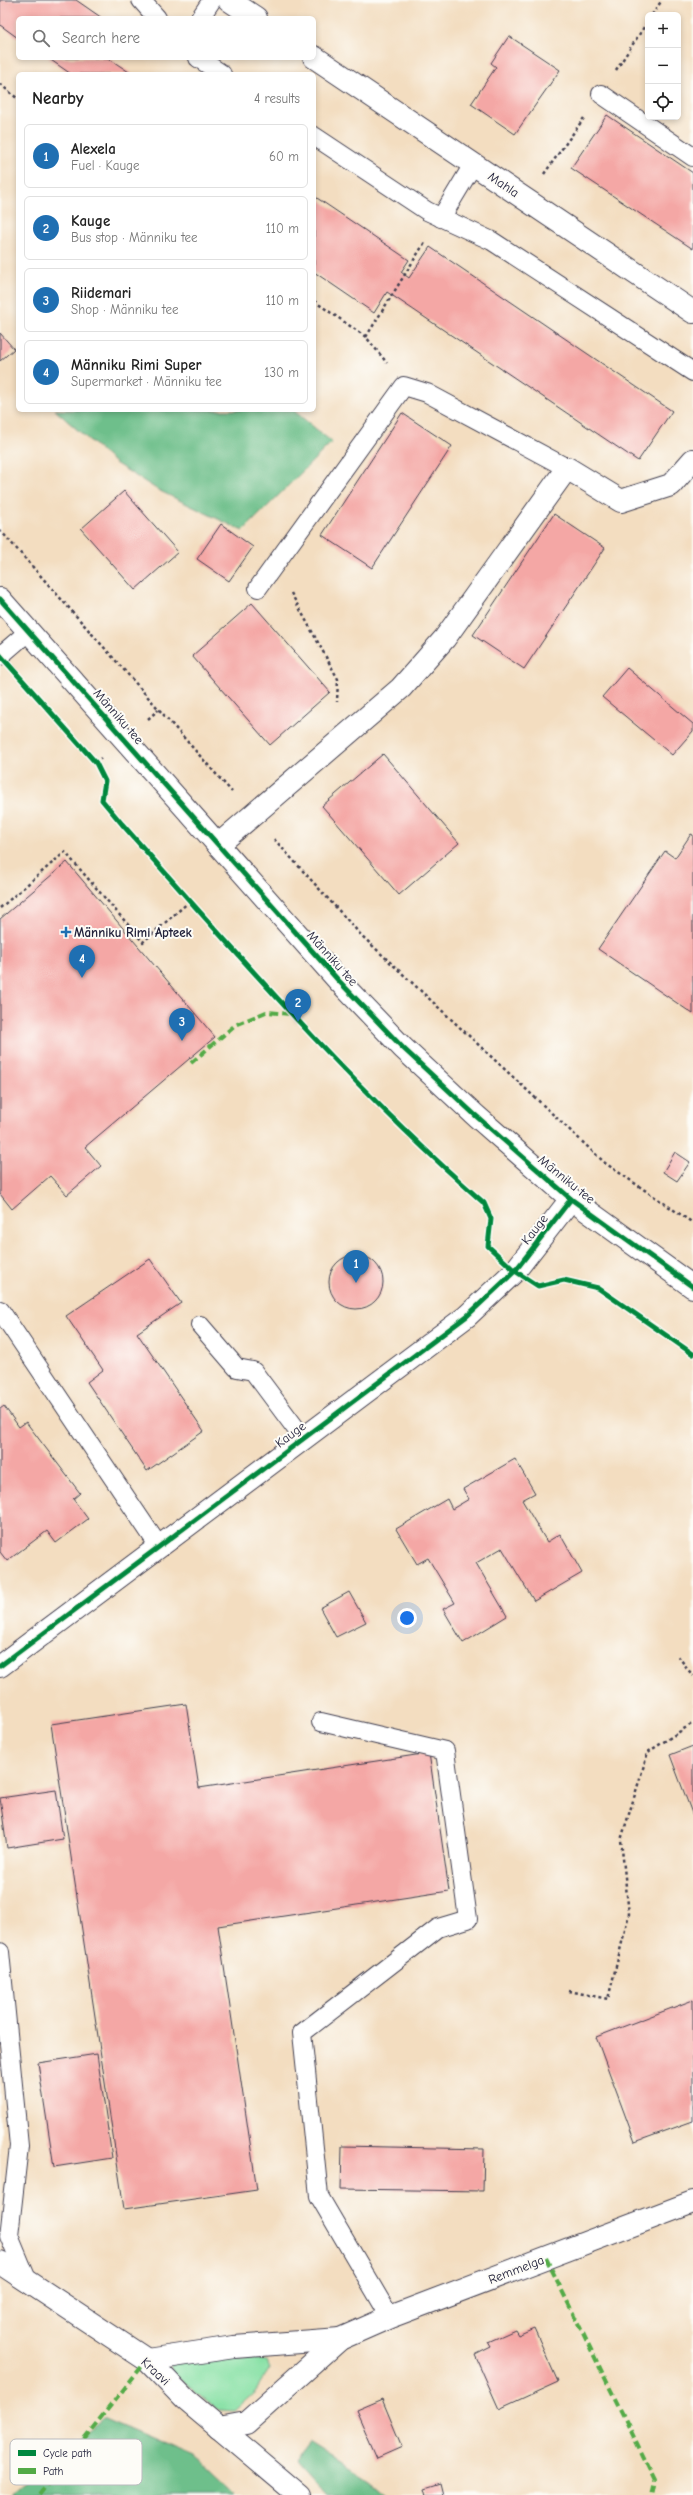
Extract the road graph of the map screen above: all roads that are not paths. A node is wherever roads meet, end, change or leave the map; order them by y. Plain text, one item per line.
1 (141, 0) edge
2 (212, 0) edge
3 (229, 0) edge
4 (155, 16) edge
5 (201, 16) edge
6 (253, 16) edge
7 (316, 58) edge
8 (201, 60) edge
9 (219, 72) edge
10 (601, 94) dead end
11 (316, 137) edge
12 (693, 157) edge
13 (474, 163) junction
14 (441, 218) junction
15 (693, 312) edge
16 (693, 372) edge
17 (693, 460) edge
18 (567, 468) junction
19 (258, 588) dead end
20 (0, 599) edge
21 (29, 631) junction
22 (0, 656) edge
23 (218, 845) junction
24 (571, 1199) junction
25 (693, 1287) edge
26 (0, 1310) edge
27 (200, 1325) dead end
28 (303, 1438) junction
29 (158, 1545) junction
30 (0, 1666) edge
31 (320, 1722) dead end
32 (0, 1952) edge
33 (693, 2202) edge
34 (0, 2263) edge
35 (29, 2284) junction
36 (390, 2317) junction
37 (340, 2340) junction
38 (147, 2360) junction
39 (219, 2428) junction
40 (299, 2495) edge

1 - 4 lane
2 - 5 lane
3 - 6 street
7 - 13 street, Mahla
8 - 9 lane
10 - 12 lane
11 - 14 lane
13 - 14 lane
13 - 15 street, Mahla
14 - 16 lane
17 - 18 street
18 - 19 lane
18 - 23 street
20 - 21 street, Männiku tee
21 - 22 lane
21 - 23 street, Männiku tee
23 - 24 street, Männiku tee
24 - 25 street, Männiku tee
24 - 28 street, Kauge
26 - 29 lane
27 - 28 lane
28 - 29 street, Kauge
29 - 30 street, Kauge
31 - 36 lane
32 - 35 lane
33 - 36 street, Remmelga
34 - 35 street, Kraavi
35 - 38 street, Kraavi
36 - 37 street, Remmelga
37 - 38 street, Remmelga
37 - 39 street, Remmelga
38 - 39 street, Kraavi
39 - 40 street, Kraavi

